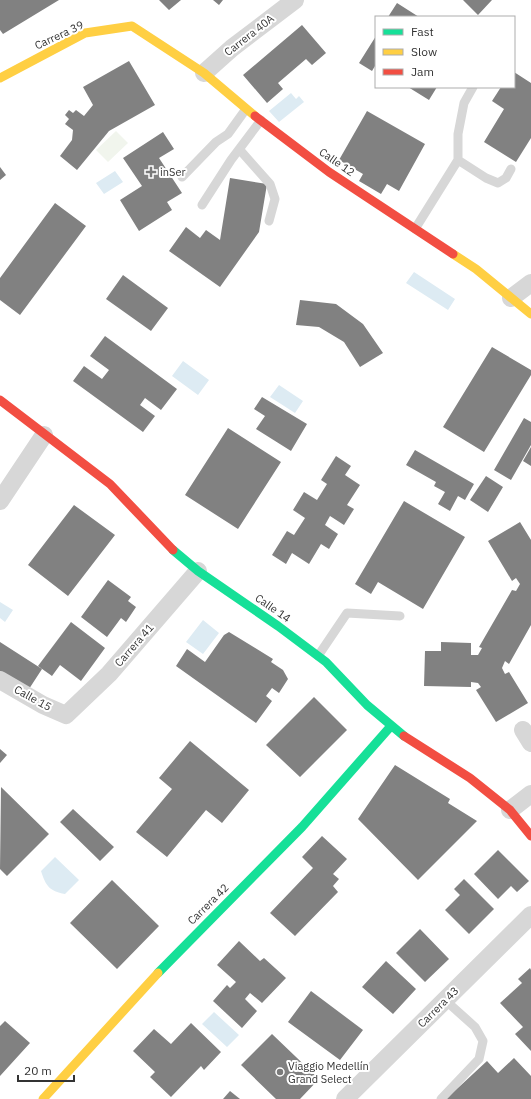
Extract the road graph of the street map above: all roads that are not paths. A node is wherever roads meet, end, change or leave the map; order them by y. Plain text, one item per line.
1 (293, 0) edge
2 (132, 26) joint
3 (204, 72) junction
4 (0, 78) edge
5 (472, 88) edge
6 (246, 109) junction
7 (261, 120) junction
8 (239, 149) junction
9 (458, 160) junction
10 (511, 169) dead end
11 (182, 177) dead end
12 (202, 205) dead end
13 (269, 221) dead end
14 (415, 229) junction
15 (531, 283) edge
16 (511, 298) junction
17 (531, 314) edge
18 (0, 400) edge
19 (44, 434) junction
20 (0, 501) edge
21 (198, 572) junction
22 (400, 616) dead end
23 (318, 656) junction
24 (0, 680) edge
25 (66, 715) joint
26 (391, 726) junction
27 (531, 794) edge
28 (510, 810) junction
29 (531, 836) edge
30 (531, 915) edge
31 (446, 1000) junction
32 (43, 1099) edge
33 (345, 1099) edge
34 (441, 1099) edge

1 - 3 street, Carrera 40A
2 - 3 street, Calle 12
2 - 4 street, Carrera 39
3 - 6 street, Calle 12
5 - 9 lane
6 - 7 street, Calle 12
6 - 11 lane
7 - 8 lane
7 - 14 street, Calle 12
8 - 12 lane
8 - 13 lane
9 - 10 lane
9 - 14 lane
14 - 16 street, Calle 12
15 - 16 street
16 - 17 street, Calle 12
18 - 19 street, Calle 14
19 - 20 street
19 - 21 street, Calle 14
21 - 23 street, Calle 14
21 - 25 street, Carrera 41
22 - 23 lane
23 - 26 street, Calle 14
24 - 25 street, Calle 15
26 - 28 street, Calle 14
26 - 32 street, Carrera 42
27 - 28 street
28 - 29 street, Calle 14
30 - 31 street, Carrera 43
31 - 33 street, Carrera 43
31 - 34 lane

